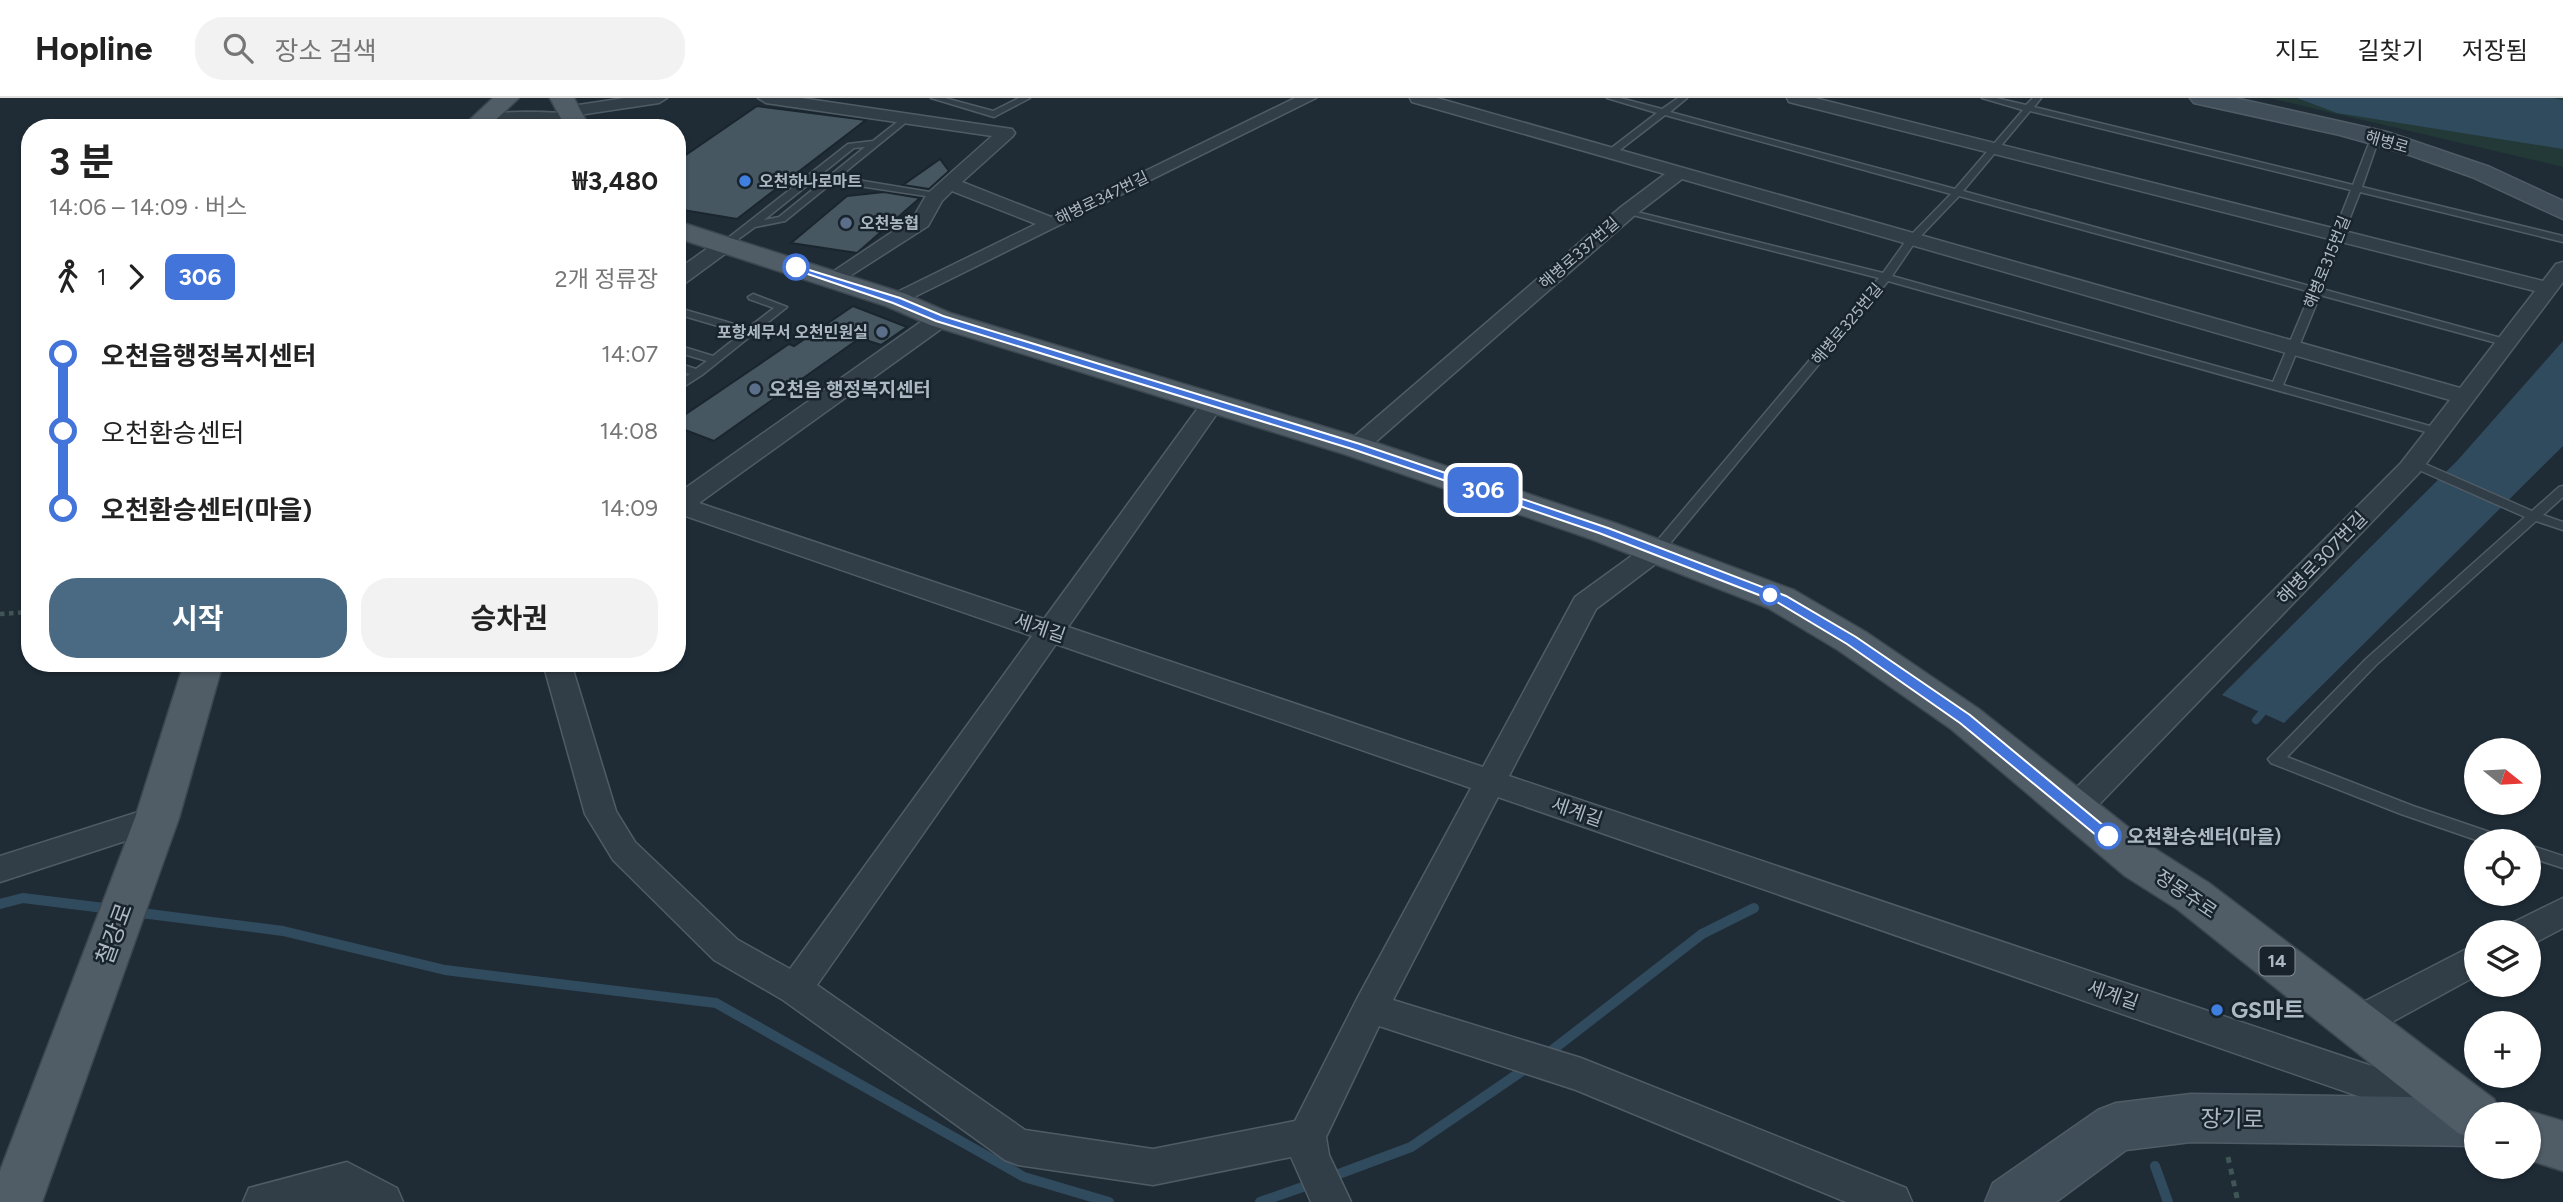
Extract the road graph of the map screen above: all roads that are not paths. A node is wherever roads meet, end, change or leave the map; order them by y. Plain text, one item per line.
1 (507, 98) edge
2 (659, 98) edge
3 (766, 98) edge
4 (935, 98) edge
5 (1026, 98) edge
6 (1308, 98) edge
7 (1418, 98) edge
8 (1611, 98) edge
9 (1683, 98) edge
10 (1795, 98) edge
11 (1986, 98) edge
12 (2036, 98) edge
13 (2202, 98) edge
14 (953, 99) edge
15 (2028, 108) junction
16 (1665, 113) junction
17 (572, 114) edge
18 (906, 118) junction
19 (483, 119) edge
20 (522, 119) edge
21 (2375, 138) junction
22 (876, 143) junction
23 (1994, 148) junction
24 (1609, 154) junction
25 (1679, 172) junction
26 (831, 179) junction
27 (2357, 187) junction
28 (943, 190) junction
29 (1958, 192) junction
30 (1628, 211) junction
31 (2563, 211) edge
32 (1050, 223) junction
33 (686, 230) edge
34 (739, 234) junction
35 (2339, 236) junction
36 (2563, 239) edge
37 (1911, 240) junction
38 (686, 273) edge
39 (1886, 277) junction
40 (2556, 278) edge
41 (832, 279) junction
42 (2316, 289) junction
43 (753, 297) dead end
44 (896, 300) junction
45 (686, 313) edge
46 (940, 318) junction
47 (750, 332) junction
48 (2508, 343) junction
49 (2293, 347) junction
50 (686, 351) edge
51 (715, 360) junction
52 (686, 369) edge
53 (698, 373) junction
54 (686, 382) edge
55 (2277, 386) junction
56 (2466, 397) junction
57 (1214, 402) junction
58 (2440, 432) junction
59 (1356, 447) junction
60 (2422, 466) junction
61 (2563, 490) edge
62 (686, 499) edge
63 (686, 508) edge
64 (2530, 514) junction
65 (2563, 526) edge
66 (1657, 550) junction
67 (1051, 632) junction
68 (201, 672) edge
69 (560, 672) edge
70 (1490, 782) junction
71 (2075, 809) junction
72 (2464, 829) edge
73 (149, 838) junction
74 (2541, 855) edge
75 (2563, 862) edge
76 (0, 869) edge
77 (2563, 912) edge
78 (2541, 924) edge
79 (2464, 965) edge
80 (795, 989) junction
81 (1370, 1007) junction
82 (2357, 1023) junction
83 (2464, 1109) edge
84 (2464, 1115) edge
85 (2464, 1119) edge
86 (2541, 1140) edge
87 (1309, 1146) junction
88 (2563, 1146) edge
89 (15, 1202) edge
90 (263, 1202) edge
91 (383, 1202) edge
92 (1331, 1202) edge
93 (1892, 1202) edge
94 (2012, 1202) edge

1 - 19 main road
2 - 17 street
3 - 18 street
4 - 14 lane
5 - 14 lane
6 - 32 street, 해병로347번길
7 - 24 street
8 - 16 lane
9 - 16 lane
10 - 23 street
11 - 15 lane
12 - 15 lane, 해병로325번길
13 - 21 main road, 해병로
15 - 23 lane, 해병로325번길
15 - 27 lane
16 - 24 lane
16 - 29 lane
17 - 20 street
18 - 22 lane
18 - 28 street
21 - 27 lane, 해병로315번길
21 - 31 main road, 해병로
22 - 26 lane
22 - 34 lane
23 - 29 lane, 해병로325번길
23 - 35 street
24 - 25 street
25 - 30 street, 해병로337번길
25 - 37 street
26 - 28 lane
26 - 34 lane
27 - 35 lane, 해병로315번길
27 - 36 lane
28 - 32 street
28 - 41 street
29 - 37 lane, 해병로325번길
29 - 42 lane
30 - 39 lane
30 - 59 street, 해병로337번길
32 - 44 street, 해병로347번길
33 - 34 main road, 정몽주로 / 14
34 - 38 street
34 - 41 main road, 정몽주로 / 14
35 - 40 street
35 - 42 lane, 해병로315번길
37 - 39 lane, 해병로325번길
37 - 49 street
39 - 55 lane
39 - 66 lane, 해병로325번길
40 - 48 street, 해병로307번길
41 - 44 main road, 정몽주로 / 14
42 - 48 lane
42 - 49 lane, 해병로315번길
43 - 47 lane
44 - 46 main road, 정몽주로 / 14
45 - 47 lane
46 - 57 main road, 정몽주로 / 14
46 - 62 street
47 - 51 lane
48 - 56 street, 해병로307번길
49 - 55 lane, 해병로315번길
49 - 56 street
50 - 51 lane
51 - 53 lane
52 - 53 lane
53 - 54 lane
55 - 58 lane
56 - 58 street, 해병로307번길
57 - 59 main road, 정몽주로 / 14
57 - 67 street
58 - 60 street, 해병로307번길
59 - 66 main road, 정몽주로 / 14
60 - 64 lane
60 - 71 street, 해병로307번길
61 - 64 lane
63 - 67 street, 세계길
64 - 65 lane
64 - 72 lane
66 - 70 street
66 - 71 main road, 정몽주로 / 14
67 - 70 street, 세계길
67 - 80 street
68 - 73 main road, 철강로
69 - 80 street
70 - 81 street
70 - 84 street, 세계길
71 - 82 main road, 정몽주로 / 14
73 - 76 street
73 - 89 main road, 철강로
74 - 75 lane
77 - 78 street
79 - 82 street
80 - 87 street
81 - 87 street
81 - 93 street
82 - 83 main road, 정몽주로 / 14
85 - 94 main road, 장기로
86 - 88 main road
87 - 92 street
90 - 91 street

